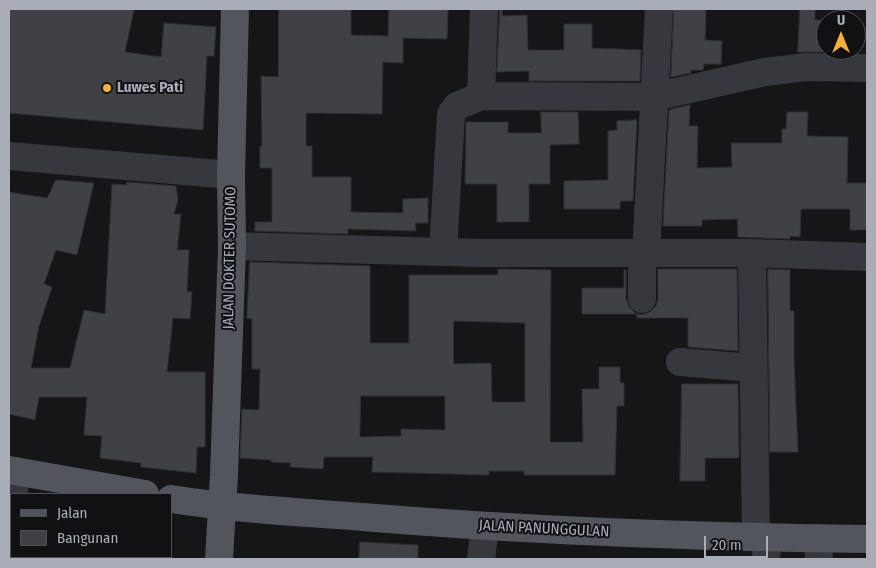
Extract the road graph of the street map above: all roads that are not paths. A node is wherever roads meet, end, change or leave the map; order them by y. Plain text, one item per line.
1 (234, 9) edge
2 (484, 9) edge
3 (659, 9) edge
4 (867, 68) edge
5 (481, 96) junction
6 (654, 97) junction
7 (9, 156) edge
8 (230, 175) junction
9 (232, 246) junction
10 (443, 252) junction
11 (752, 253) junction
12 (644, 254) junction
13 (867, 257) edge
14 (642, 299) dead end
15 (680, 362) dead end
16 (752, 368) junction
17 (12, 478) edge
18 (223, 489) junction
19 (137, 493) edge
20 (172, 499) edge
21 (485, 528) junction
22 (867, 539) edge
23 (763, 545) edge
24 (819, 549) edge
25 (219, 559) edge
26 (481, 559) edge

1 - 8 main road, JALAN DOKTER SUTOMO
2 - 5 street
3 - 6 street
4 - 6 street
5 - 6 street
5 - 10 street
6 - 12 street
7 - 8 street
8 - 9 main road, JALAN DOKTER SUTOMO
9 - 10 street
9 - 18 main road, JALAN DOKTER SUTOMO
10 - 12 street
11 - 12 street
11 - 13 street
11 - 16 street
12 - 14 street
15 - 16 street
16 - 23 street
17 - 19 main road
18 - 20 main road, JALAN PANUNGGULAN
18 - 21 main road, JALAN PANUNGGULAN
18 - 25 main road, JALAN DOKTER SUTOMO
21 - 23 main road, JALAN PANUNGGULAN
21 - 26 street
22 - 24 main road, JALAN PANUNGGULAN
23 - 24 main road, JALAN PANUNGGULAN

